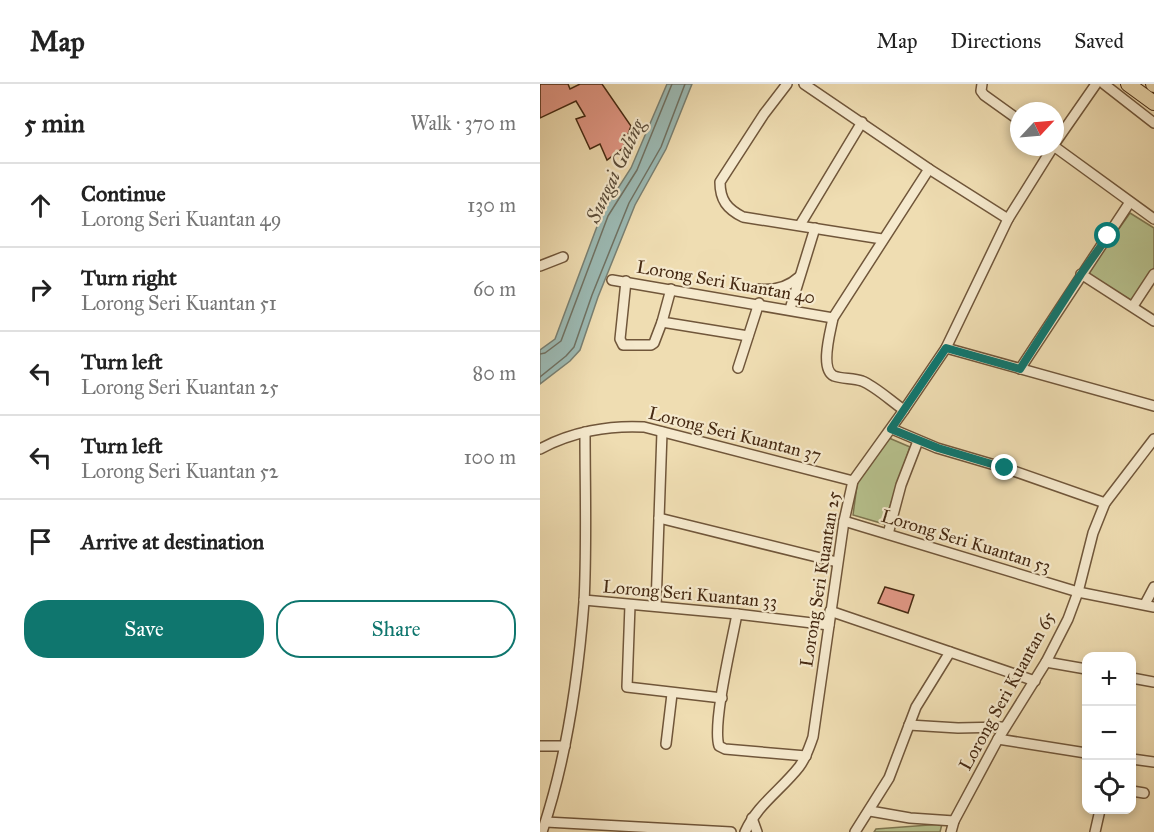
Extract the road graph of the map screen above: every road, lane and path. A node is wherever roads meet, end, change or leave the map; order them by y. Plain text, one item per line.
1 (787, 84) edge
2 (804, 84) edge
3 (982, 84) edge
4 (1096, 84) edge
5 (1104, 84) edge
6 (1128, 84) edge
7 (1154, 103) edge
8 (1010, 114) edge
9 (862, 122) junction
10 (1154, 123) edge
11 (1064, 131) edge
12 (1064, 153) edge
13 (1048, 156) edge
14 (929, 169) junction
15 (1130, 202) junction
16 (1008, 219) junction
17 (1154, 219) edge
18 (800, 225) junction
19 (815, 228) junction
20 (882, 239) junction
21 (563, 257) dead end
22 (540, 266) edge
23 (1081, 274) junction
24 (1154, 274) edge
25 (799, 277) junction
26 (612, 280) dead end
27 (626, 281) junction
28 (671, 289) junction
29 (756, 289) dead end
30 (759, 303) junction
31 (1133, 306) junction
32 (790, 309) junction
33 (833, 318) junction
34 (1154, 321) edge
35 (662, 322) junction
36 (748, 336) junction
37 (946, 348) junction
38 (738, 368) dead end
39 (1020, 369) junction
40 (1154, 405) edge
41 (904, 411) junction
42 (891, 429) junction
43 (585, 432) junction
44 (662, 432) junction
45 (1154, 439) edge
46 (918, 441) junction
47 (540, 449) edge
48 (853, 482) junction
49 (1105, 502) junction
50 (659, 518) junction
51 (844, 521) junction
52 (888, 534) junction
53 (837, 562) junction
54 (1154, 587) edge
55 (1078, 592) junction
56 (584, 600) junction
57 (630, 605) junction
58 (656, 606) junction
59 (1149, 606) edge
60 (830, 611) junction
61 (737, 614) junction
62 (829, 625) junction
63 (950, 652) junction
64 (1046, 662) junction
65 (1082, 668) edge
66 (1136, 679) edge
67 (1035, 681) junction
68 (1154, 681) edge
69 (672, 694) junction
70 (722, 698) junction
71 (909, 725) junction
72 (1005, 727) junction
73 (998, 739) junction
74 (666, 744) dead end
75 (540, 746) edge
76 (565, 746) junction
77 (1082, 752) edge
78 (806, 756) junction
79 (1136, 760) edge
80 (1154, 762) edge
81 (1136, 792) edge
82 (1144, 793) dead end
83 (870, 811) junction
84 (1099, 814) edge
85 (752, 818) junction
86 (954, 821) junction
87 (546, 822) junction
88 (560, 827) edge
89 (640, 830) edge
90 (757, 831) edge
91 (542, 832) edge
92 (723, 832) edge
93 (731, 832) edge
94 (745, 832) edge
95 (855, 832) edge
96 (951, 832) edge
97 (1095, 832) edge

1 - 18 street
2 - 9 street
3 - 8 street
4 - 11 street, Lorong Seri Kuantan 25
5 - 10 street
6 - 7 highway
9 - 14 street
9 - 18 street
12 - 15 street
13 - 16 street, Lorong Seri Kuantan 25
14 - 16 street
14 - 20 street
15 - 17 street
15 - 23 street
16 - 37 street, Lorong Seri Kuantan 25
18 - 19 street
19 - 20 street
19 - 25 street
20 - 33 street
21 - 22 street
23 - 31 street
23 - 39 street
24 - 31 street
25 - 29 street
25 - 32 street
26 - 27 street, Lorong Seri Kuantan 40
27 - 28 street, Lorong Seri Kuantan 40
27 - 35 street
28 - 30 street, Lorong Seri Kuantan 40
28 - 35 street
30 - 32 street, Lorong Seri Kuantan 40
30 - 36 street
31 - 34 street
32 - 33 street, Lorong Seri Kuantan 40
33 - 41 street
35 - 36 street
36 - 38 street
37 - 39 street
37 - 41 street, Lorong Seri Kuantan 25
39 - 40 street
41 - 42 street, Lorong Seri Kuantan 25
42 - 46 street
42 - 48 street, Lorong Seri Kuantan 25
43 - 44 street, Lorong Seri Kuantan 37
43 - 47 street, Lorong Seri Kuantan 37
43 - 56 street
44 - 48 street, Lorong Seri Kuantan 37
44 - 50 street
45 - 49 street, Lorong Seri Kuantan 65
46 - 49 street
46 - 52 street
48 - 51 street, Lorong Seri Kuantan 25
49 - 55 street, Lorong Seri Kuantan 65
50 - 53 street
50 - 58 street
51 - 52 street, Lorong Seri Kuantan 53
51 - 53 street, Lorong Seri Kuantan 25
52 - 55 street, Lorong Seri Kuantan 53
53 - 60 street, Lorong Seri Kuantan 25
54 - 59 street
55 - 59 street, Lorong Seri Kuantan 53
55 - 64 street, Lorong Seri Kuantan 65
56 - 57 street, Lorong Seri Kuantan 33
56 - 76 street
57 - 58 street, Lorong Seri Kuantan 33
57 - 69 street
58 - 61 street, Lorong Seri Kuantan 33
60 - 62 street, Lorong Seri Kuantan 25
60 - 63 street
61 - 62 street, Lorong Seri Kuantan 33
61 - 70 street
62 - 78 street, Lorong Seri Kuantan 25
63 - 67 street
63 - 71 street
64 - 65 street
64 - 67 street, Lorong Seri Kuantan 65
66 - 68 street
67 - 72 street, Lorong Seri Kuantan 65
69 - 70 street
69 - 74 street
70 - 78 street
71 - 72 street
71 - 83 street
72 - 73 street, Lorong Seri Kuantan 65
73 - 77 street
73 - 86 street, Lorong Seri Kuantan 65
75 - 76 street
76 - 87 street
78 - 85 street, Lorong Seri Kuantan 25
79 - 80 street
81 - 82 street
83 - 86 street
83 - 95 street
84 - 97 street
85 - 90 street
85 - 94 street, Lorong Seri Kuantan 25
86 - 96 street, Lorong Seri Kuantan 65
87 - 88 street
87 - 91 street
88 - 89 street
89 - 92 street
92 - 93 street

